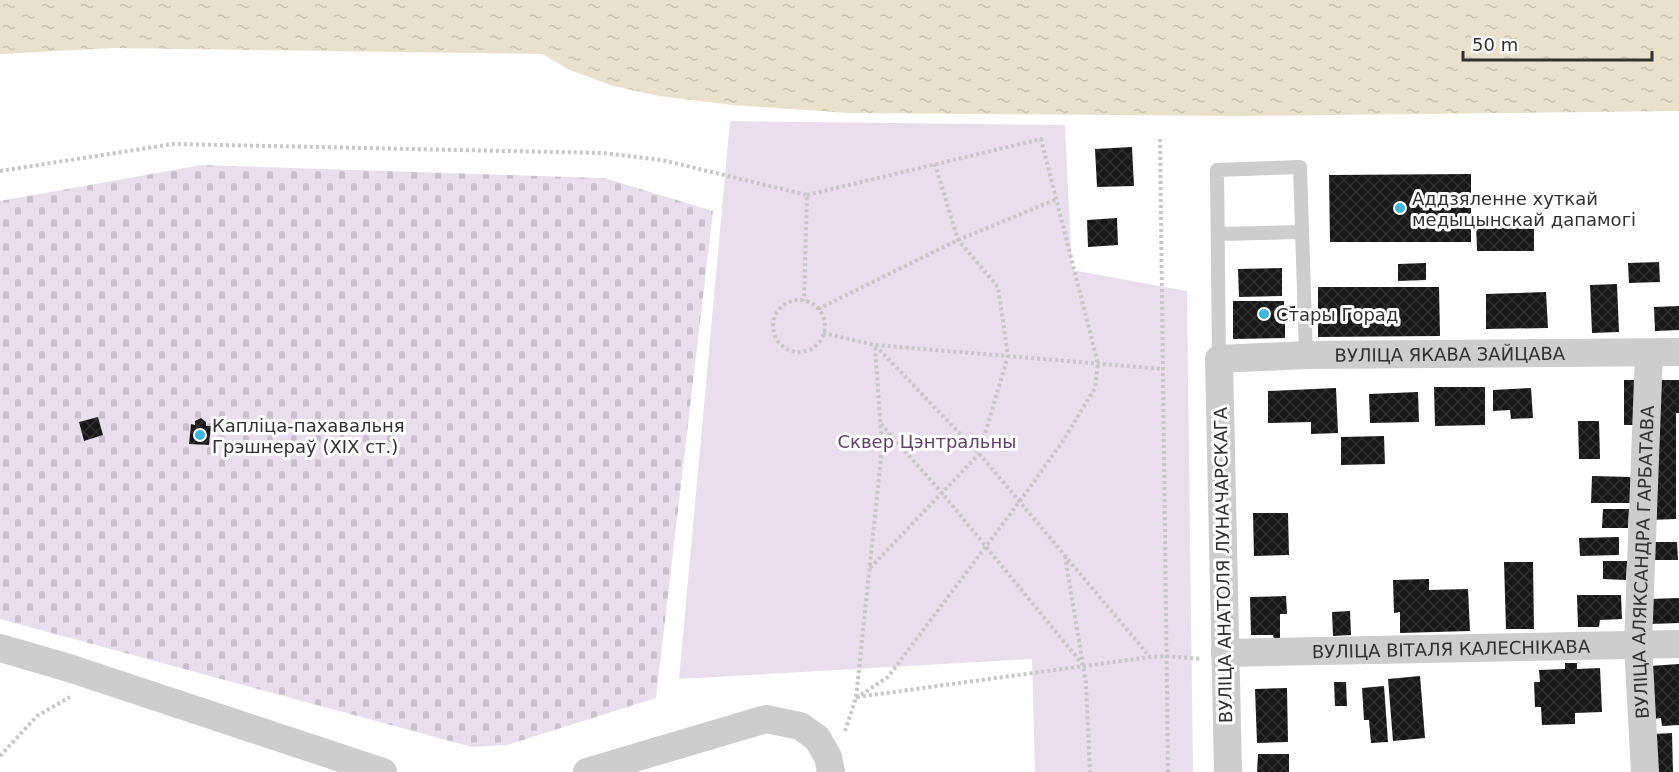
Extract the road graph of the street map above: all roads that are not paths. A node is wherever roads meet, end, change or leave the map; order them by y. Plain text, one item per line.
1 (1302, 232) junction
2 (1218, 234) junction
3 (1679, 352) edge
4 (1650, 353) junction
5 (1306, 355) junction
6 (1219, 359) junction
7 (1679, 644) edge
8 (1638, 645) junction
9 (0, 648) edge
10 (1225, 657) junction
11 (383, 772) edge
12 (587, 772) edge
13 (831, 772) edge
14 (1228, 772) edge
15 (1645, 772) edge

1 - 2 lane
1 - 2 lane
1 - 5 lane
2 - 6 lane
3 - 4 street, ВУЛІЦА ЯКАВА ЗАЙЦАВА
4 - 5 street, ВУЛІЦА ЯКАВА ЗАЙЦАВА
4 - 8 street, ВУЛІЦА АЛЯКСАНДРА ГАРБАТАВА
5 - 6 street, ВУЛІЦА ЯКАВА ЗАЙЦАВА
6 - 10 street, ВУЛІЦА АНАТОЛЯ ЛУНАЧАРСКАГА
7 - 8 street, ВУЛІЦА ВІТАЛЯ КАЛЕСНІКАВА
8 - 10 street, ВУЛІЦА ВІТАЛЯ КАЛЕСНІКАВА
8 - 15 street, ВУЛІЦА АЛЯКСАНДРА ГАРБАТАВА
9 - 11 street
10 - 14 street, ВУЛІЦА АНАТОЛЯ ЛУНАЧАРСКАГА
12 - 13 street

